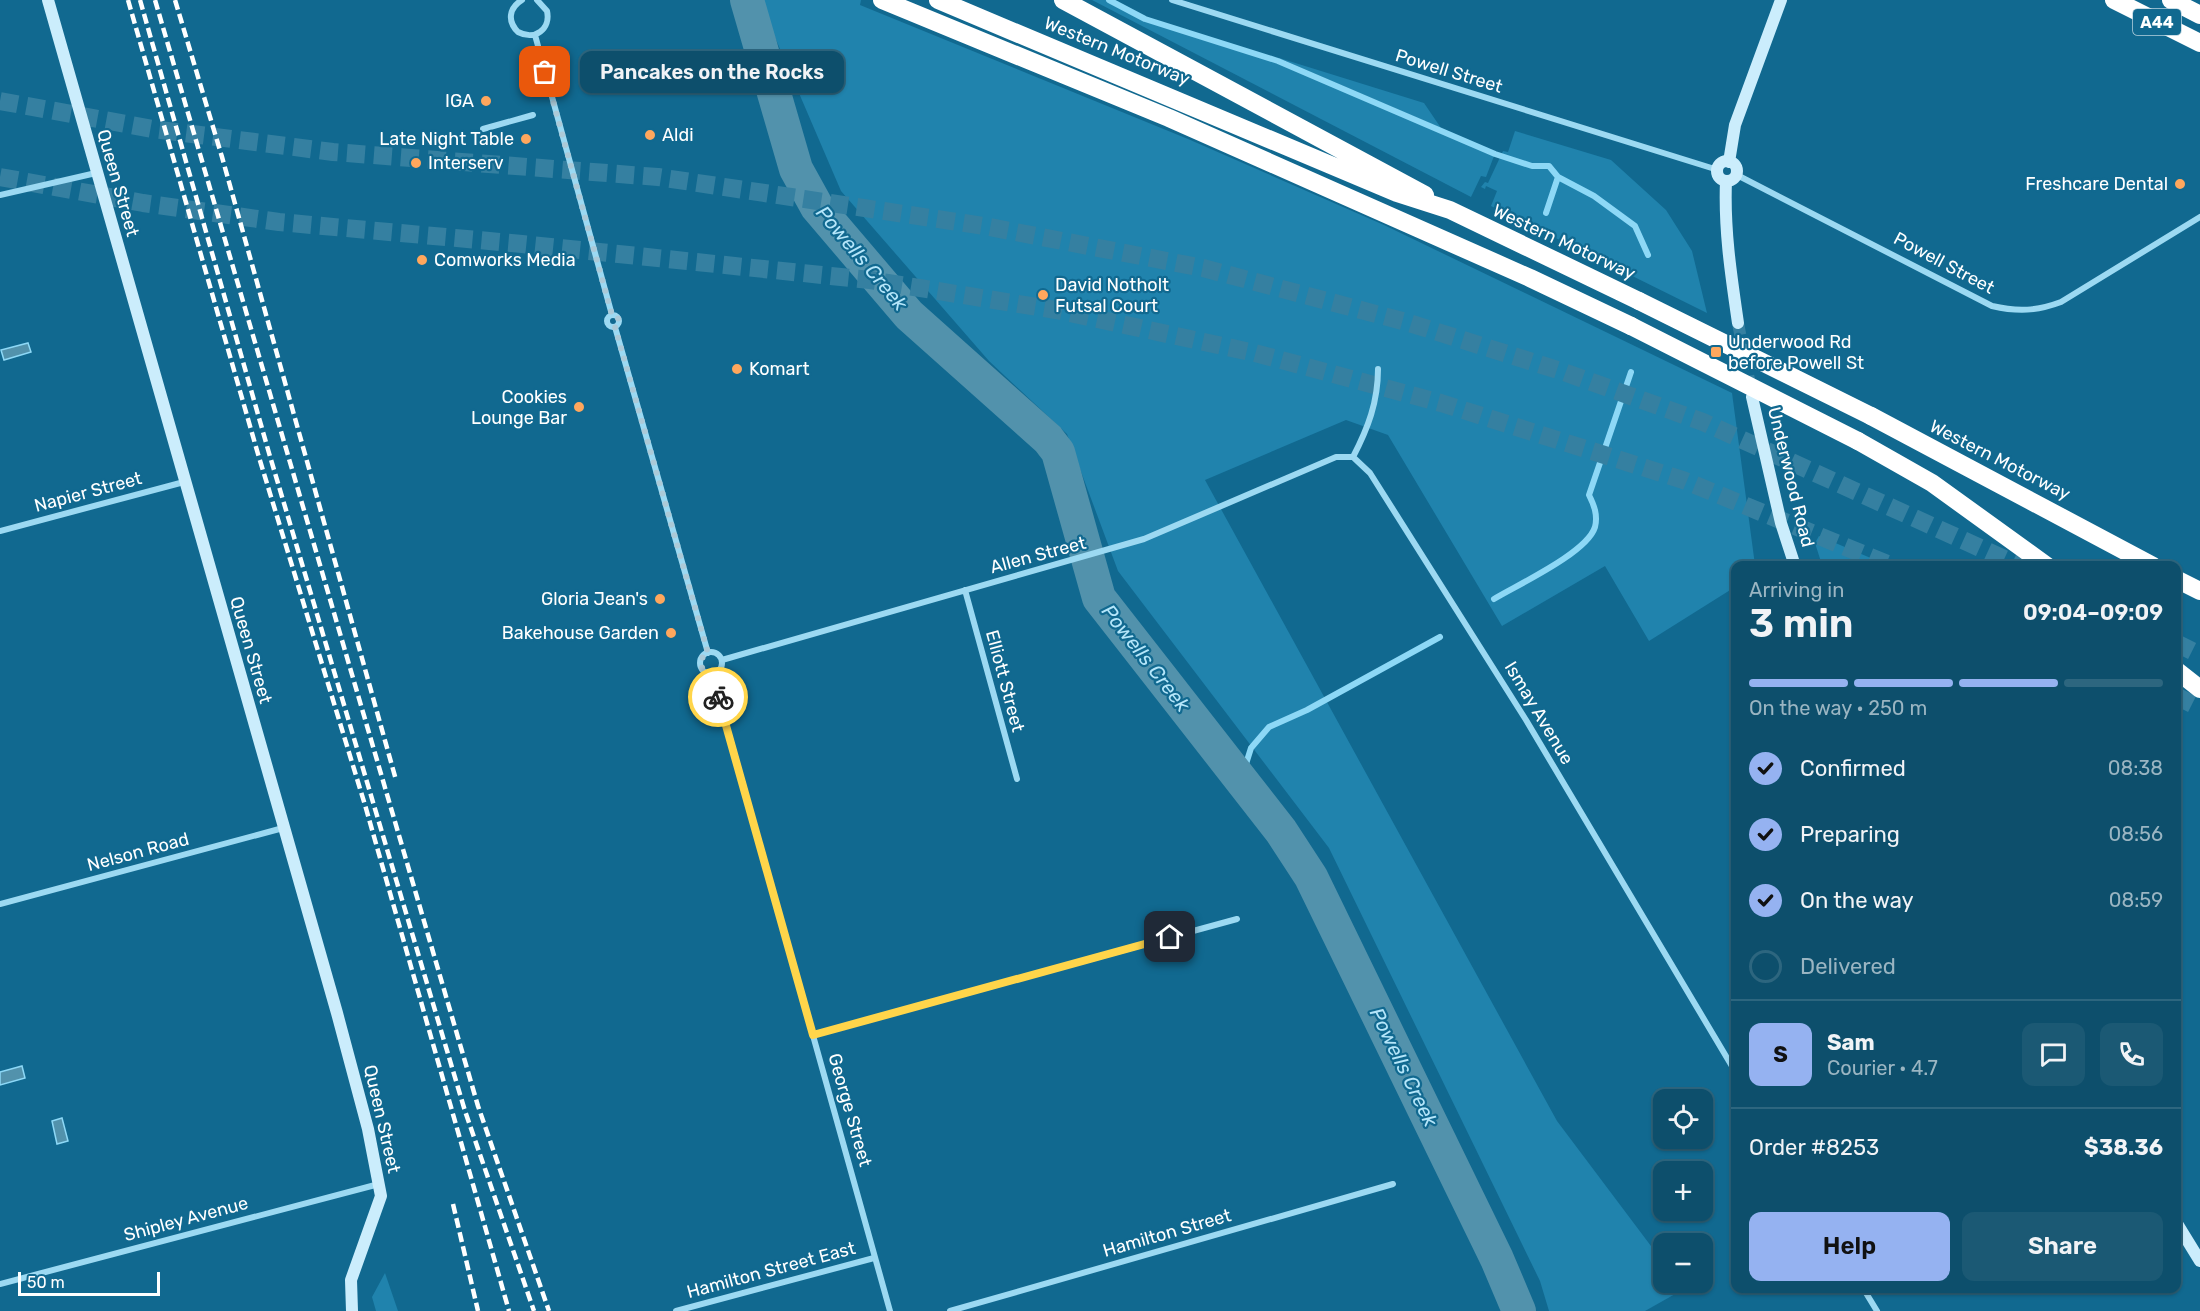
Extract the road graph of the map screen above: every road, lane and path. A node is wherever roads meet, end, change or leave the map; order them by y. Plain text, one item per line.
1 (48, 0) edge
2 (522, 0) edge
3 (537, 0) edge
4 (882, 0) edge
5 (938, 0) edge
6 (1063, 0) edge
7 (1172, 0) edge
8 (1781, 0) edge
9 (2114, 0) edge
10 (2172, 0) edge
11 (2200, 15) edge
12 (535, 35) junction
13 (2200, 43) edge
14 (533, 115) dead end
15 (483, 129) dead end
16 (1729, 162) junction
17 (1718, 170) junction
18 (96, 173) junction
19 (1731, 178) junction
20 (0, 195) edge
21 (1450, 210) junction
22 (2200, 217) edge
23 (1738, 323) tunnel mouth
24 (1378, 369) dead end
25 (1752, 397) tunnel mouth
26 (1353, 457) junction
27 (184, 482) junction
28 (0, 531) edge
29 (1793, 561) edge
30 (2040, 561) edge
31 (2144, 561) edge
32 (2181, 582) edge
33 (965, 590) junction
34 (2200, 591) edge
35 (708, 653) junction
36 (722, 660) junction
37 (712, 674) junction
38 (2181, 674) edge
39 (2200, 688) edge
40 (1017, 779) dead end
41 (283, 828) junction
42 (0, 904) edge
43 (1237, 919) dead end
44 (813, 1035) junction
45 (1731, 1065) edge
46 (379, 1184) junction
47 (1393, 1184) dead end
48 (2181, 1230) edge
49 (874, 1258) junction
50 (2200, 1261) edge
51 (0, 1284) edge
52 (1866, 1293) edge
53 (352, 1311) edge
54 (676, 1311) edge
55 (890, 1311) edge
56 (950, 1311) edge
57 (1877, 1311) edge

1 - 18 street, Queen Street
2 - 12 street
3 - 12 street
4 - 30 highway, bridge
5 - 21 highway, Western Motorway
6 - 21 highway
7 - 17 street, Powell Street
8 - 16 street
9 - 13 highway, A44
10 - 11 highway, A44
12 - 35 street
14 - 15 street
16 - 17 street
16 - 19 street
17 - 19 street
18 - 20 street
18 - 27 street, Queen Street
19 - 22 street, Powell Street
19 - 23 street
21 - 31 highway, Western Motorway, bridge
24 - 26 street
25 - 29 street, Underwood Road
26 - 33 street, Allen Street
26 - 45 street, Ismay Avenue
27 - 28 street, Napier Street
27 - 41 street, Queen Street
32 - 34 highway
33 - 36 street, Allen Street
33 - 40 street, Elliott Street
35 - 36 street
35 - 37 street
36 - 37 street
37 - 44 street, George Street
38 - 39 highway
41 - 42 street, Nelson Road
41 - 46 street, Queen Street
43 - 44 street
44 - 49 street, George Street
46 - 51 street, Shipley Avenue
46 - 53 street, Queen Street
47 - 56 street, Hamilton Street
48 - 50 street
49 - 54 street, Hamilton Street East
49 - 55 street, George Street
52 - 57 street

